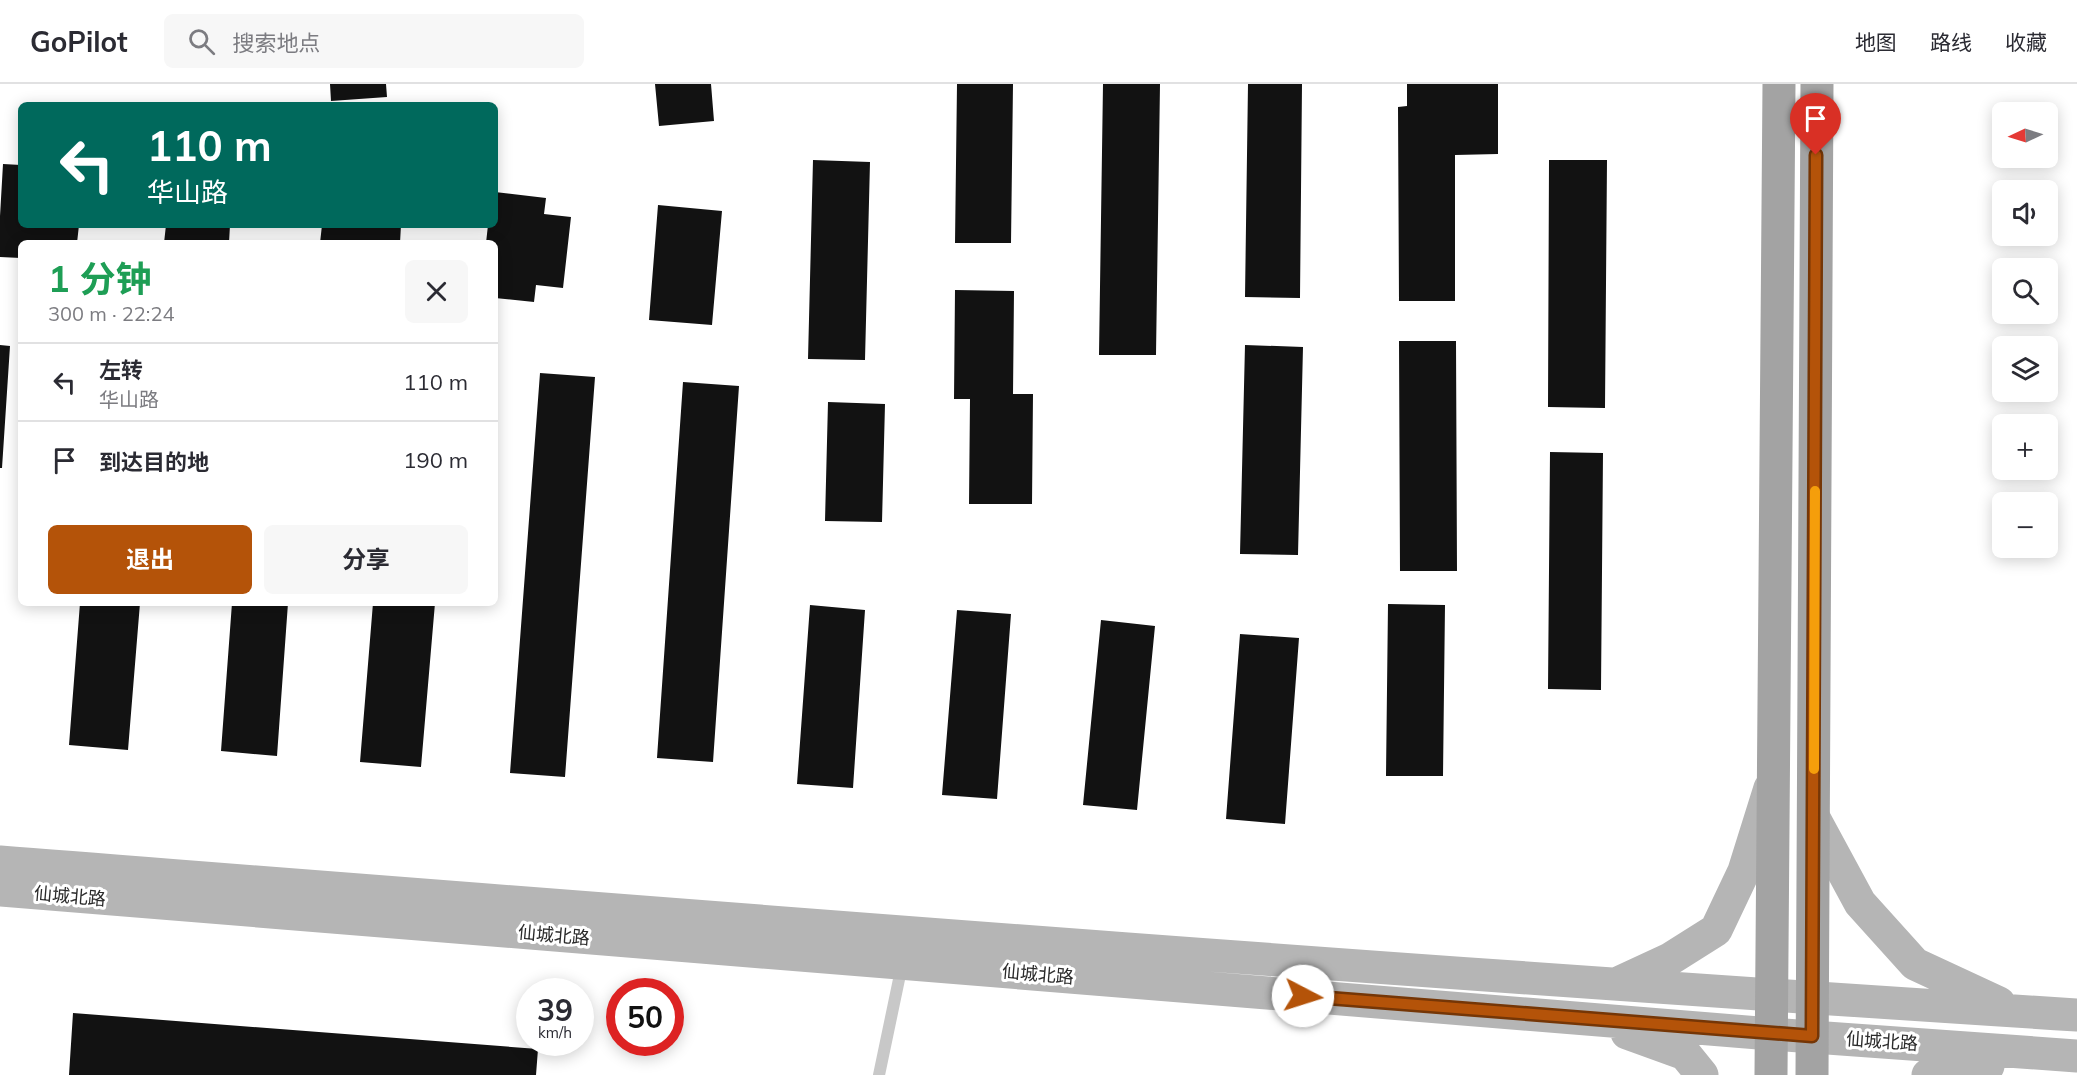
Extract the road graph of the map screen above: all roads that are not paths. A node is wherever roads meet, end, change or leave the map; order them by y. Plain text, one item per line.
1 (1779, 84) edge
2 (1817, 84) edge
3 (1774, 775) junction
4 (1814, 818) junction
5 (0, 862) edge
6 (0, 890) edge
7 (902, 963) junction
8 (1614, 985) junction
9 (1771, 996) junction
10 (1813, 998) junction
11 (2017, 1011) junction
12 (2077, 1015) edge
13 (1586, 1019) junction
14 (1772, 1034) junction
15 (1812, 1036) junction
16 (2077, 1058) edge
17 (879, 1075) edge
18 (1702, 1075) edge
19 (1771, 1075) edge
20 (1812, 1075) edge
21 (1928, 1075) edge

1 - 3 main road
2 - 4 main road
3 - 8 main road
3 - 9 main road
4 - 10 main road
4 - 11 main road
5 - 8 main road, 仙城北路
6 - 7 main road, 仙城北路
7 - 13 main road, 仙城北路
7 - 17 lane
8 - 9 main road, 仙城北路
9 - 10 main road, 仙城北路
9 - 14 main road
10 - 11 main road, 仙城北路
10 - 15 main road
11 - 12 main road, 仙城北路
13 - 14 main road, 仙城北路
13 - 18 main road
14 - 15 main road, 仙城北路
14 - 19 main road
15 - 16 main road, 仙城北路
15 - 20 main road
16 - 21 main road

